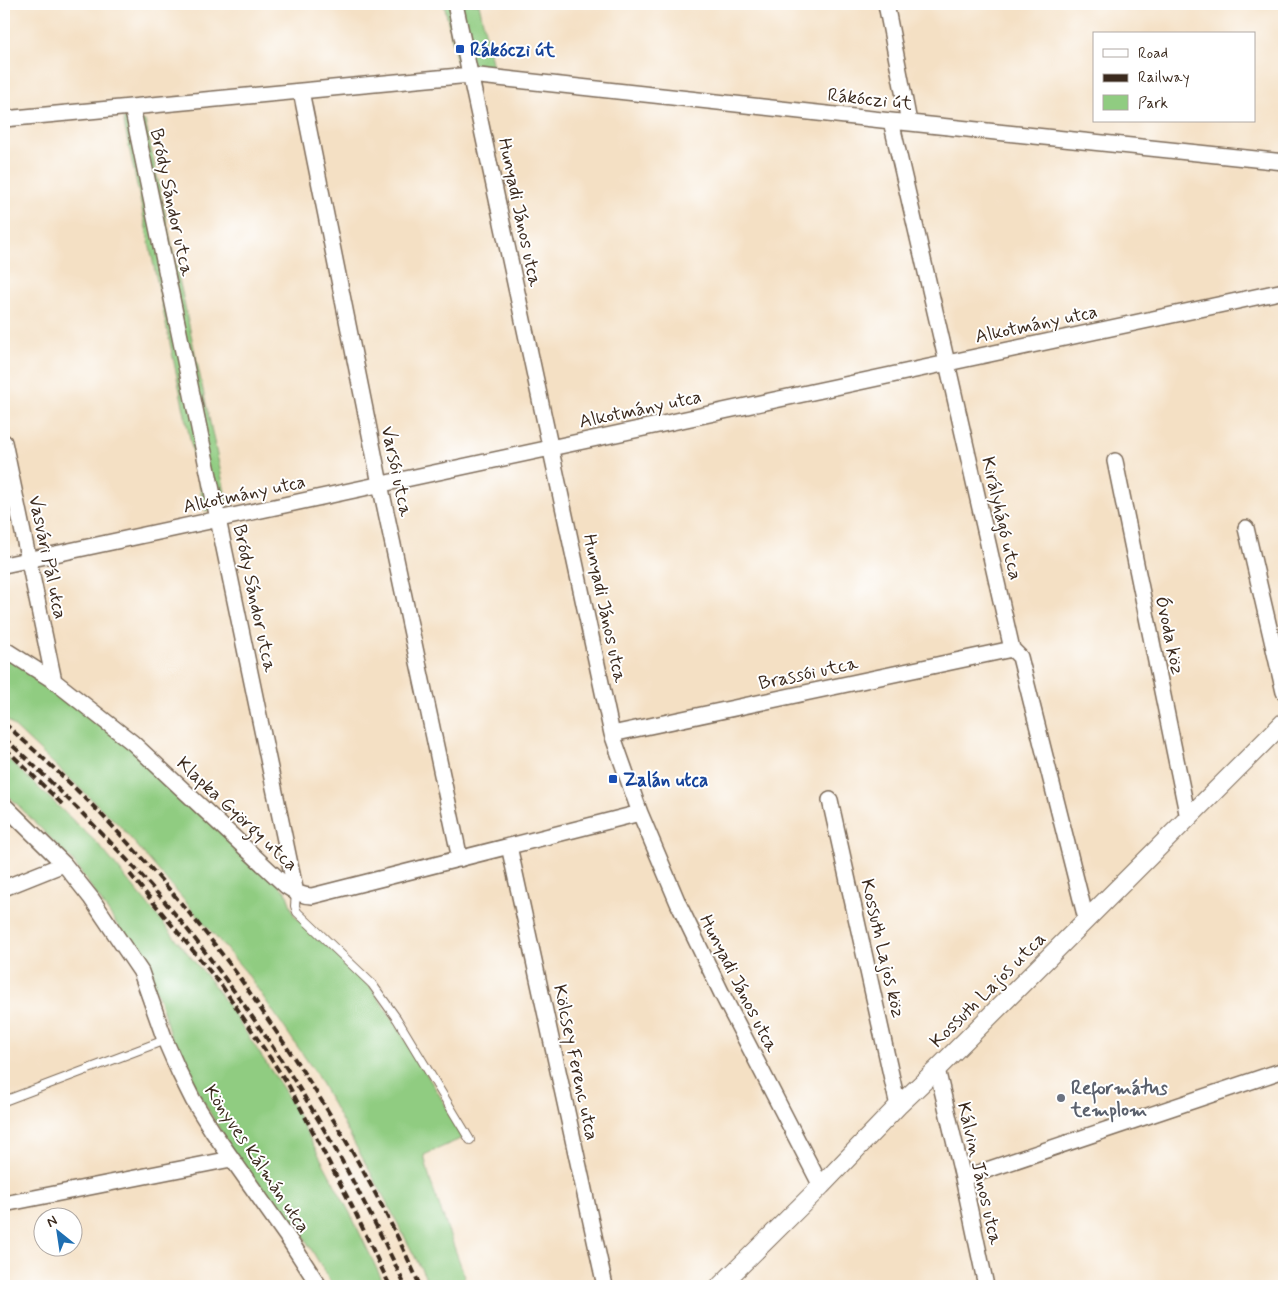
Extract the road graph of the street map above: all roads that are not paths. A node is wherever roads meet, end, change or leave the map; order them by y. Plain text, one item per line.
1 (455, 4) edge
2 (886, 4) edge
3 (470, 75) junction
4 (301, 91) junction
5 (132, 107) junction
6 (4, 119) edge
7 (891, 121) junction
8 (909, 122) junction
9 (1284, 162) edge
10 (1284, 291) edge
11 (947, 363) junction
12 (4, 442) edge
13 (551, 448) junction
14 (1115, 461) dead end
15 (380, 484) junction
16 (219, 518) junction
17 (1246, 528) dead end
18 (29, 559) junction
19 (4, 564) edge
20 (4, 649) edge
21 (1012, 649) junction
22 (54, 681) junction
23 (1284, 692) edge
24 (1284, 722) edge
25 (612, 734) junction
26 (830, 800) dead end
27 (4, 805) edge
28 (640, 813) junction
29 (1188, 818) junction
30 (509, 846) junction
31 (460, 858) junction
32 (64, 864) junction
33 (4, 888) edge
34 (296, 893) junction
35 (1086, 920) junction
36 (165, 1040) junction
37 (937, 1069) junction
38 (1284, 1070) edge
39 (4, 1101) edge
40 (898, 1106) junction
41 (470, 1140) dead end
42 (231, 1158) junction
43 (963, 1178) junction
44 (821, 1186) junction
45 (4, 1204) edge
46 (319, 1286) edge
47 (605, 1286) edge
48 (720, 1286) edge
49 (986, 1286) edge

1 - 3 street, Hunyadi János utca
2 - 8 street
3 - 4 street, Rákóczi út
3 - 7 street, Rákóczi út
3 - 13 street, Hunyadi János utca
4 - 5 street, Rákóczi út
4 - 15 street, Varsói utca
5 - 6 street, Rákóczi út
5 - 16 street, Bródy Sándor utca
7 - 8 street, Rákóczi út
7 - 11 street, Királyhágó utca
8 - 9 street, Rákóczi út
10 - 11 street, Alkotmány utca
11 - 13 street, Alkotmány utca
11 - 21 street, Királyhágó utca
12 - 18 street, Vasvári Pál utca
13 - 15 street, Alkotmány utca
13 - 25 street, Hunyadi János utca
14 - 29 street, Óvoda köz
15 - 16 street, Alkotmány utca
15 - 31 street, Varsói utca
16 - 18 street, Alkotmány utca
16 - 34 street, Bródy Sándor utca
17 - 23 street
18 - 19 street, Alkotmány utca
18 - 22 street, Vasvári Pál utca
20 - 22 street, Klapka György utca
21 - 25 street, Brassói utca
21 - 35 street, Királyhágó utca
22 - 34 street, Klapka György utca
24 - 29 street, Kossuth Lajos utca
25 - 28 street, Hunyadi János utca
26 - 40 street, Kossuth Lajos köz
27 - 32 street, Könyves Kálmán utca
28 - 30 street
28 - 44 street, Hunyadi János utca
29 - 35 street, Kossuth Lajos utca
30 - 31 street
30 - 47 street, Kölcsey Ferenc utca
31 - 34 street
32 - 33 street
32 - 36 street, Könyves Kálmán utca
34 - 41 lane, Klapka György utca
35 - 37 street, Kossuth Lajos utca
36 - 39 lane
36 - 42 street, Könyves Kálmán utca
37 - 40 street, Kossuth Lajos utca
37 - 43 street, Kálvin János utca
38 - 43 street
40 - 44 street, Kossuth Lajos utca
42 - 45 street
42 - 46 street, Könyves Kálmán utca
43 - 49 street, Kálvin János utca
44 - 48 street, Kossuth Lajos utca

